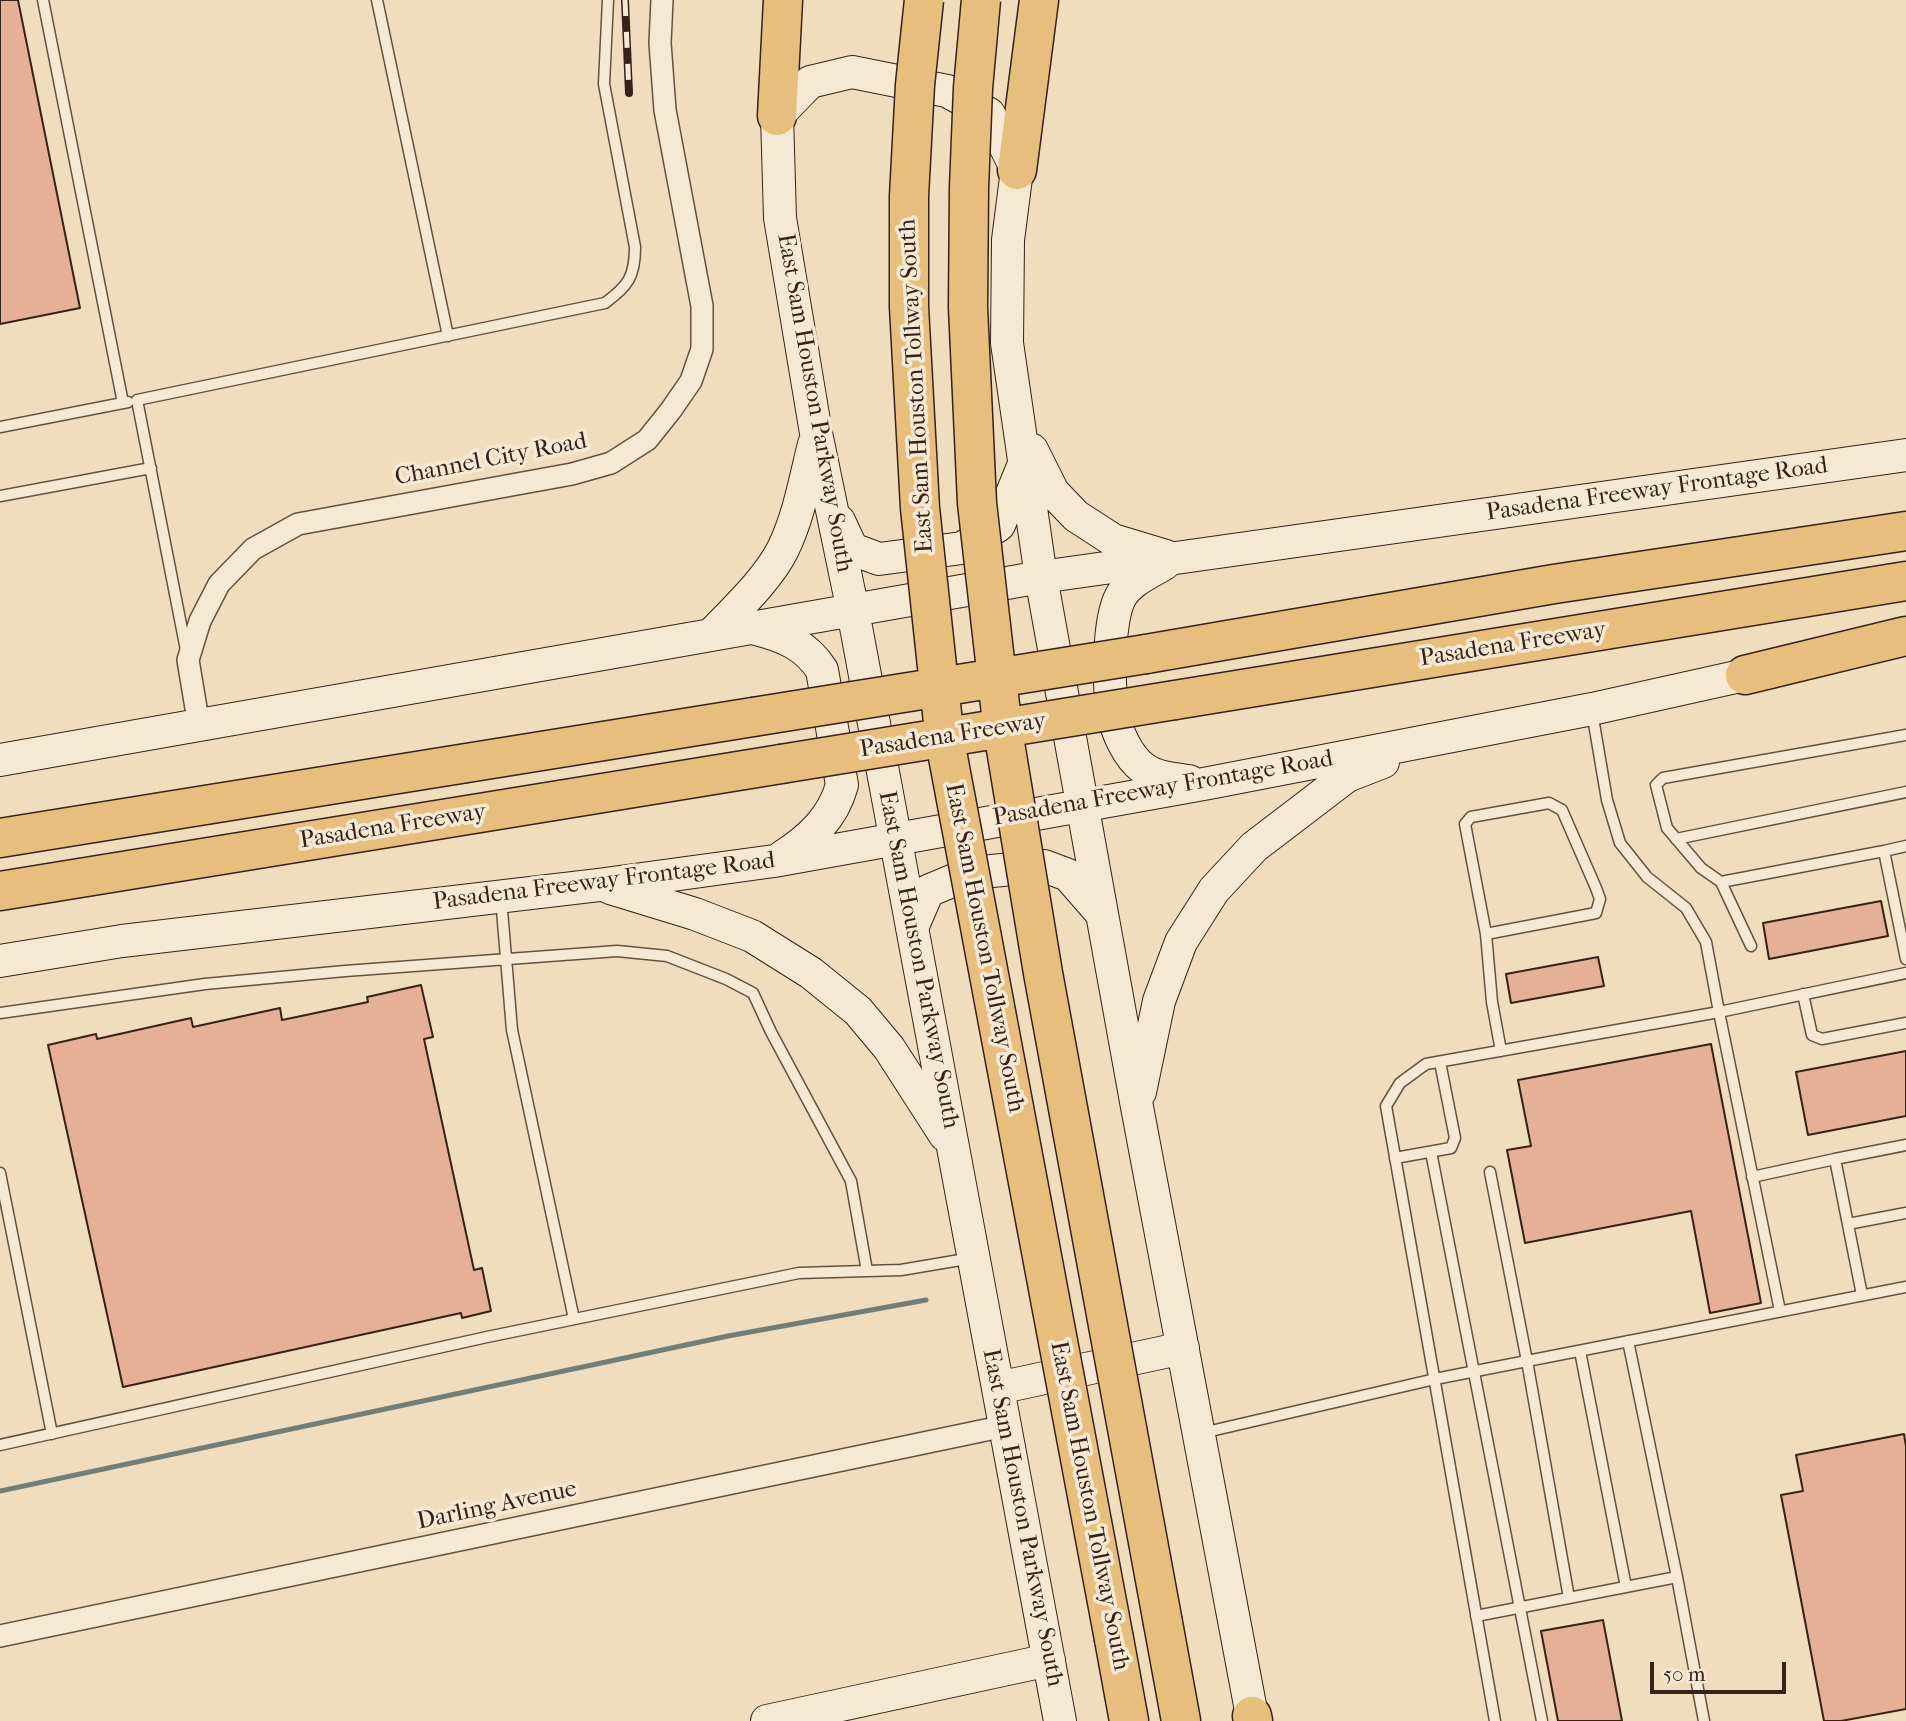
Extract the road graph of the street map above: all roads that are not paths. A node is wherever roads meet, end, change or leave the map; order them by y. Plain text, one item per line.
1 (43, 0) edge
2 (377, 0) edge
3 (608, 0) edge
4 (662, 0) edge
5 (783, 0) edge
6 (924, 0) edge
7 (981, 0) edge
8 (1039, 0) edge
9 (777, 116) junction
10 (1017, 170) junction
11 (448, 336) junction
12 (136, 400) junction
13 (123, 403) junction
14 (1019, 426) junction
15 (0, 427) edge
16 (816, 433) junction
17 (1906, 455) edge
18 (1025, 462) junction
19 (150, 468) junction
20 (0, 496) edge
21 (832, 508) junction
22 (1906, 513) edge
23 (1906, 531) edge
24 (1174, 558) junction
25 (1041, 577) junction
26 (1906, 581) edge
27 (1554, 584) junction
28 (853, 611) junction
29 (750, 628) junction
30 (713, 633) junction
31 (1906, 636) edge
32 (1906, 655) edge
33 (188, 660) junction
34 (1745, 675) junction
35 (1592, 709) junction
36 (199, 726) junction
37 (1456, 735) junction
38 (1906, 735) edge
39 (0, 760) edge
40 (1209, 783) junction
41 (1906, 792) edge
42 (1083, 804) junction
43 (0, 838) edge
44 (895, 838) junction
45 (1676, 839) junction
46 (1906, 846) edge
47 (1884, 851) junction
48 (774, 861) junction
49 (1721, 882) junction
50 (599, 885) junction
51 (0, 891) edge
52 (501, 896) junction
53 (1102, 914) junction
54 (912, 928) junction
55 (1486, 934) junction
56 (1751, 946) dead end
57 (1906, 959) edge
58 (506, 960) junction
59 (0, 961) edge
60 (1906, 973) edge
61 (1803, 994) junction
62 (1720, 1012) junction
63 (0, 1013) edge
64 (1906, 1023) edge
65 (1501, 1051) junction
66 (1440, 1062) junction
67 (1137, 1107) junction
68 (1906, 1145) edge
69 (953, 1146) junction
70 (1431, 1152) junction
71 (1395, 1158) junction
72 (1835, 1159) junction
73 (1490, 1172) dead end
74 (0, 1173) edge
75 (1752, 1177) junction
76 (1906, 1213) edge
77 (1848, 1224) junction
78 (973, 1258) junction
79 (867, 1271) junction
80 (1906, 1287) edge
81 (1862, 1295) junction
82 (1780, 1311) junction
83 (574, 1319) junction
84 (1628, 1341) junction
85 (1183, 1348) junction
86 (1580, 1350) junction
87 (1527, 1361) junction
88 (1473, 1371) junction
89 (1434, 1379) junction
90 (998, 1388) junction
91 (1005, 1426) junction
92 (1199, 1433) junction
93 (52, 1434) junction
94 (0, 1445) edge
95 (1677, 1577) junction
96 (1626, 1587) junction
97 (1569, 1598) junction
98 (1520, 1607) junction
99 (1476, 1616) junction
100 (0, 1636) edge
101 (1049, 1660) junction
102 (1253, 1719) edge
103 (767, 1721) edge
104 (1060, 1721) edge
105 (1129, 1721) edge
106 (1181, 1721) edge
107 (1495, 1721) edge
108 (1542, 1721) edge
109 (1704, 1721) edge

1 - 13 lane
2 - 11 lane
3 - 11 lane
4 - 33 street, Channel City Road
5 - 9 highway
6 - 105 highway, East Sam Houston Tollway South, bridge
7 - 106 highway, East Sam Houston Tollway South, bridge
8 - 10 highway
9 - 10 main road
9 - 16 main road, East Sam Houston Parkway South
10 - 14 main road
11 - 12 lane
12 - 13 lane
12 - 19 lane
13 - 15 lane
14 - 18 main road
14 - 24 main road
16 - 21 main road, East Sam Houston Parkway South
16 - 30 main road
17 - 24 main road, Pasadena Freeway Frontage Road
18 - 21 main road
18 - 25 main road
19 - 20 lane
19 - 33 lane
21 - 28 main road, East Sam Houston Parkway South
22 - 27 highway
23 - 27 highway, Pasadena Freeway
24 - 25 main road, Pasadena Freeway Frontage Road
24 - 40 main road
25 - 28 main road, Pasadena Freeway Frontage Road
25 - 42 main road
26 - 51 highway, Pasadena Freeway, bridge
27 - 43 highway, Pasadena Freeway, bridge
28 - 29 main road, Pasadena Freeway Frontage Road
28 - 44 main road, East Sam Houston Parkway South
29 - 30 main road, Pasadena Freeway Frontage Road
29 - 48 main road
30 - 36 main road, Pasadena Freeway Frontage Road
31 - 34 highway
32 - 34 main road, Pasadena Freeway Frontage Road
33 - 36 street, Channel City Road
34 - 35 main road, Pasadena Freeway Frontage Road
35 - 37 main road, Pasadena Freeway Frontage Road
35 - 62 lane
36 - 39 main road, Pasadena Freeway Frontage Road
37 - 40 main road, Pasadena Freeway Frontage Road
37 - 67 main road
38 - 45 lane
40 - 42 main road, Pasadena Freeway Frontage Road
41 - 45 lane
42 - 44 main road, Pasadena Freeway Frontage Road
42 - 53 main road
44 - 48 main road, Pasadena Freeway Frontage Road
44 - 54 main road, East Sam Houston Parkway South
45 - 49 lane
46 - 47 lane
47 - 49 lane
47 - 57 lane
48 - 50 main road, Pasadena Freeway Frontage Road
49 - 56 lane
50 - 52 main road, Pasadena Freeway Frontage Road
50 - 69 main road
52 - 58 lane
52 - 59 main road, Pasadena Freeway Frontage Road
53 - 54 main road
53 - 67 main road
54 - 69 main road, East Sam Houston Parkway South
55 - 55 lane
55 - 65 lane
58 - 63 lane
58 - 79 lane
58 - 83 lane
60 - 61 lane
61 - 62 lane
61 - 64 lane
62 - 65 lane
62 - 75 lane
65 - 66 lane
66 - 70 lane
66 - 71 lane
67 - 85 main road
68 - 72 lane
69 - 78 main road, East Sam Houston Parkway South
70 - 71 lane
70 - 88 lane
71 - 89 lane
72 - 75 lane
72 - 77 lane
73 - 87 lane
74 - 93 lane
75 - 82 lane
76 - 77 lane
77 - 81 lane
78 - 79 lane
78 - 90 main road, East Sam Houston Parkway South
79 - 83 lane
80 - 81 lane
81 - 82 lane
82 - 84 lane
83 - 93 lane
84 - 86 lane
84 - 95 lane
85 - 90 main road
85 - 92 main road
86 - 87 lane
86 - 96 lane
87 - 88 lane
87 - 97 lane
88 - 89 lane
88 - 98 lane
89 - 92 lane
89 - 99 lane
90 - 91 main road, East Sam Houston Parkway South
91 - 100 street, Darling Avenue
91 - 101 main road, East Sam Houston Parkway South
92 - 102 main road
93 - 94 lane
95 - 96 lane
95 - 109 lane
96 - 97 lane
97 - 98 lane
98 - 99 lane
98 - 108 lane
99 - 107 lane
101 - 103 main road
101 - 104 main road, East Sam Houston Parkway South

